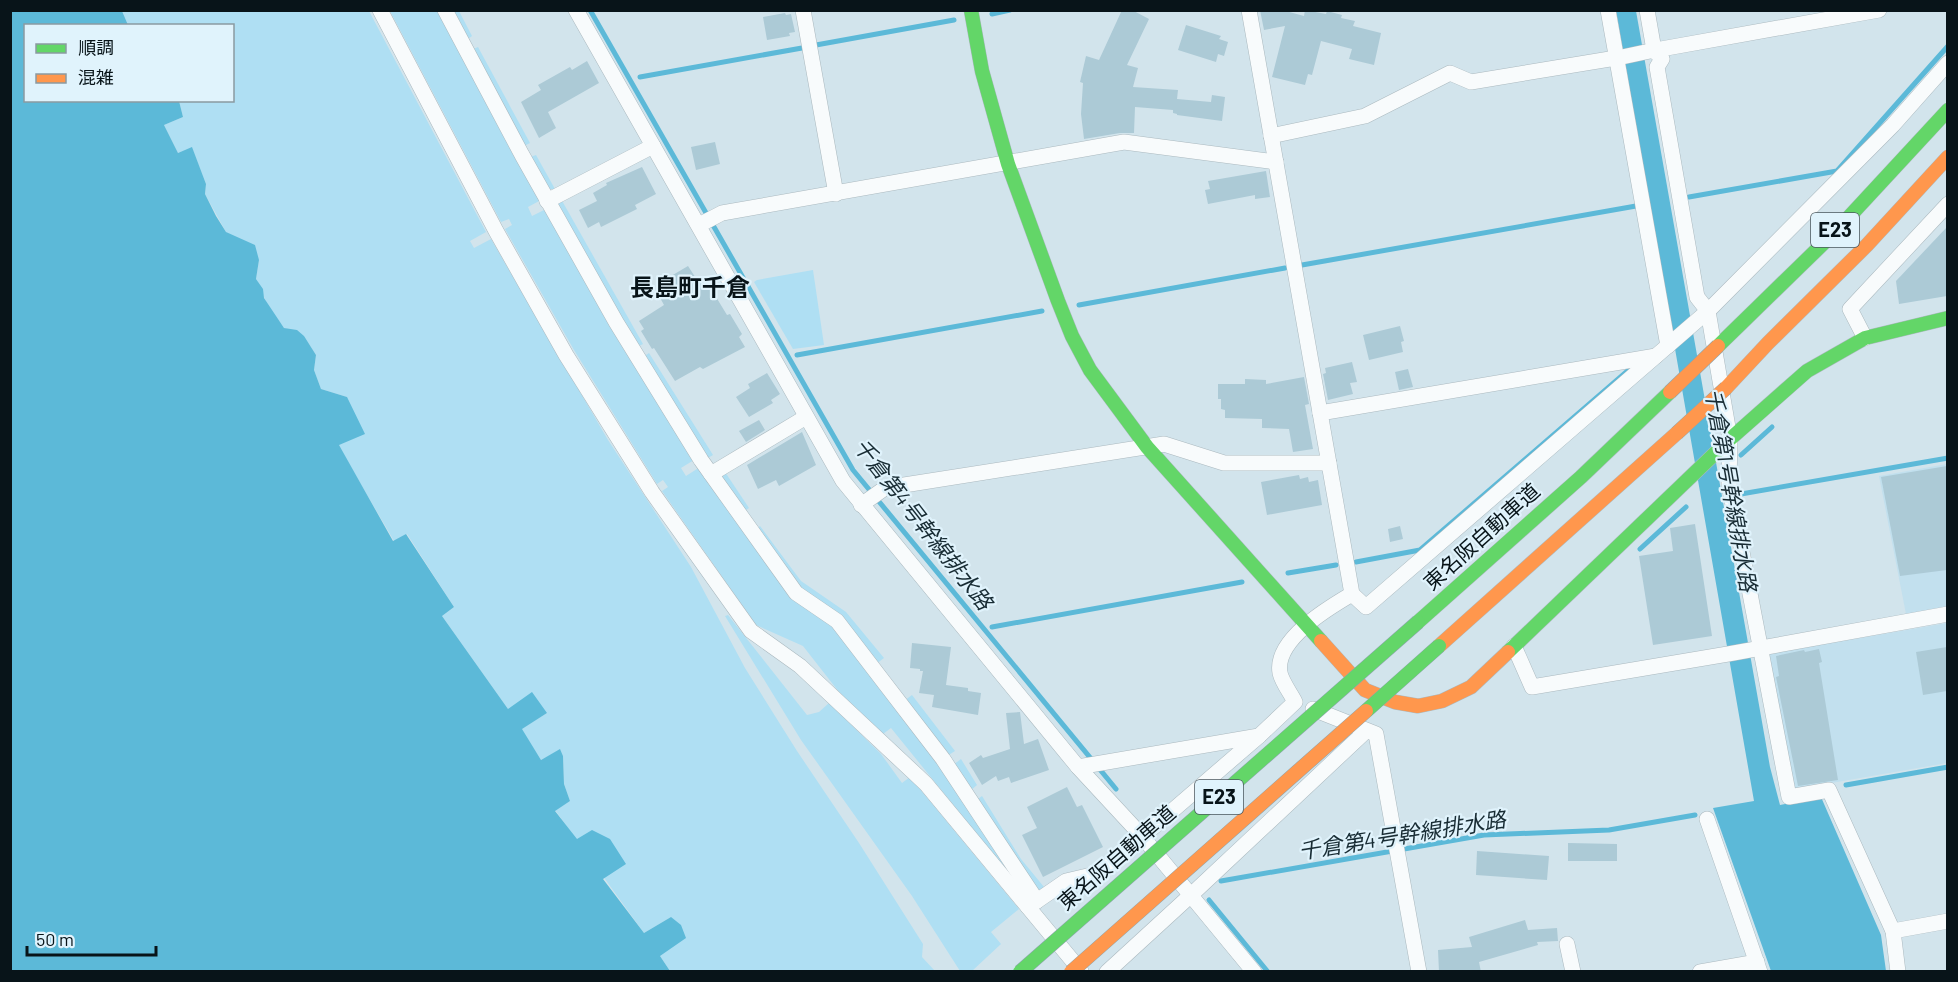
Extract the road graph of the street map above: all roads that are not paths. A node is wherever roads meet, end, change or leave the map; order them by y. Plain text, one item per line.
1 (380, 10) edge
2 (445, 10) edge
3 (576, 10) edge
4 (803, 10) edge
5 (971, 10) edge
6 (1249, 10) edge
7 (1608, 10) edge
8 (1647, 10) edge
9 (1879, 10) edge
10 (1652, 50) junction
11 (1619, 57) junction
12 (1947, 63) edge
13 (1947, 110) edge
14 (1271, 136) junction
15 (654, 146) junction
16 (1947, 158) edge
17 (1276, 162) junction
18 (1008, 164) junction
19 (836, 194) junction
20 (548, 201) junction
21 (1947, 204) edge
22 (707, 221) junction
23 (1705, 313) junction
24 (1947, 318) edge
25 (1865, 338) junction
26 (1665, 348) junction
27 (1320, 413) junction
28 (806, 417) junction
29 (1725, 443) junction
30 (1147, 447) junction
31 (1329, 464) junction
32 (711, 474) junction
33 (870, 499) junction
34 (1352, 594) junction
35 (1947, 614) edge
36 (1307, 624) junction
37 (1514, 645) junction
38 (1760, 648) junction
39 (1295, 702) junction
40 (1366, 731) junction
41 (1259, 736) junction
42 (1083, 766) junction
43 (1707, 819) dead end
44 (1141, 836) junction
45 (1191, 895) junction
46 (1032, 904) junction
47 (1947, 921) edge
48 (1893, 931) junction
49 (1567, 944) dead end
50 (1759, 967) edge
51 (1020, 972) edge
52 (1071, 972) edge
53 (1081, 972) edge
54 (1107, 972) edge
55 (1254, 972) edge
56 (1419, 972) edge
57 (1573, 972) edge
58 (1700, 972) edge
59 (1898, 972) edge

1 - 46 street
2 - 20 street
3 - 15 street
4 - 19 street
5 - 18 main road
6 - 14 street
7 - 11 street
8 - 10 street
9 - 10 street
10 - 11 street
10 - 23 street
11 - 14 street
11 - 26 street
12 - 23 street
13 - 51 main road, 東名阪自動車道 / E23, bridge
14 - 17 street
15 - 20 street
15 - 22 street
16 - 52 main road, E23, bridge
17 - 18 street
17 - 27 street
18 - 19 street
18 - 30 main road
19 - 22 street
20 - 32 street
21 - 25 street
22 - 28 street
23 - 26 street
23 - 29 street
24 - 25 main road
25 - 29 main road
26 - 27 street
26 - 34 street
27 - 31 street
28 - 32 street
28 - 33 street
29 - 37 main road
29 - 38 street
30 - 31 street
30 - 33 street
30 - 36 main road
31 - 34 street
32 - 46 street
33 - 42 street
34 - 36 street
35 - 38 street
36 - 37 main road
36 - 39 street
37 - 38 street
38 - 48 street
39 - 40 street
39 - 41 street
40 - 45 street
40 - 56 street
41 - 42 street
41 - 44 street
42 - 44 street
43 - 50 street
44 - 45 street
44 - 46 street
45 - 54 street
45 - 55 street
46 - 53 street
47 - 48 street
48 - 59 street
49 - 57 street
50 - 58 street

